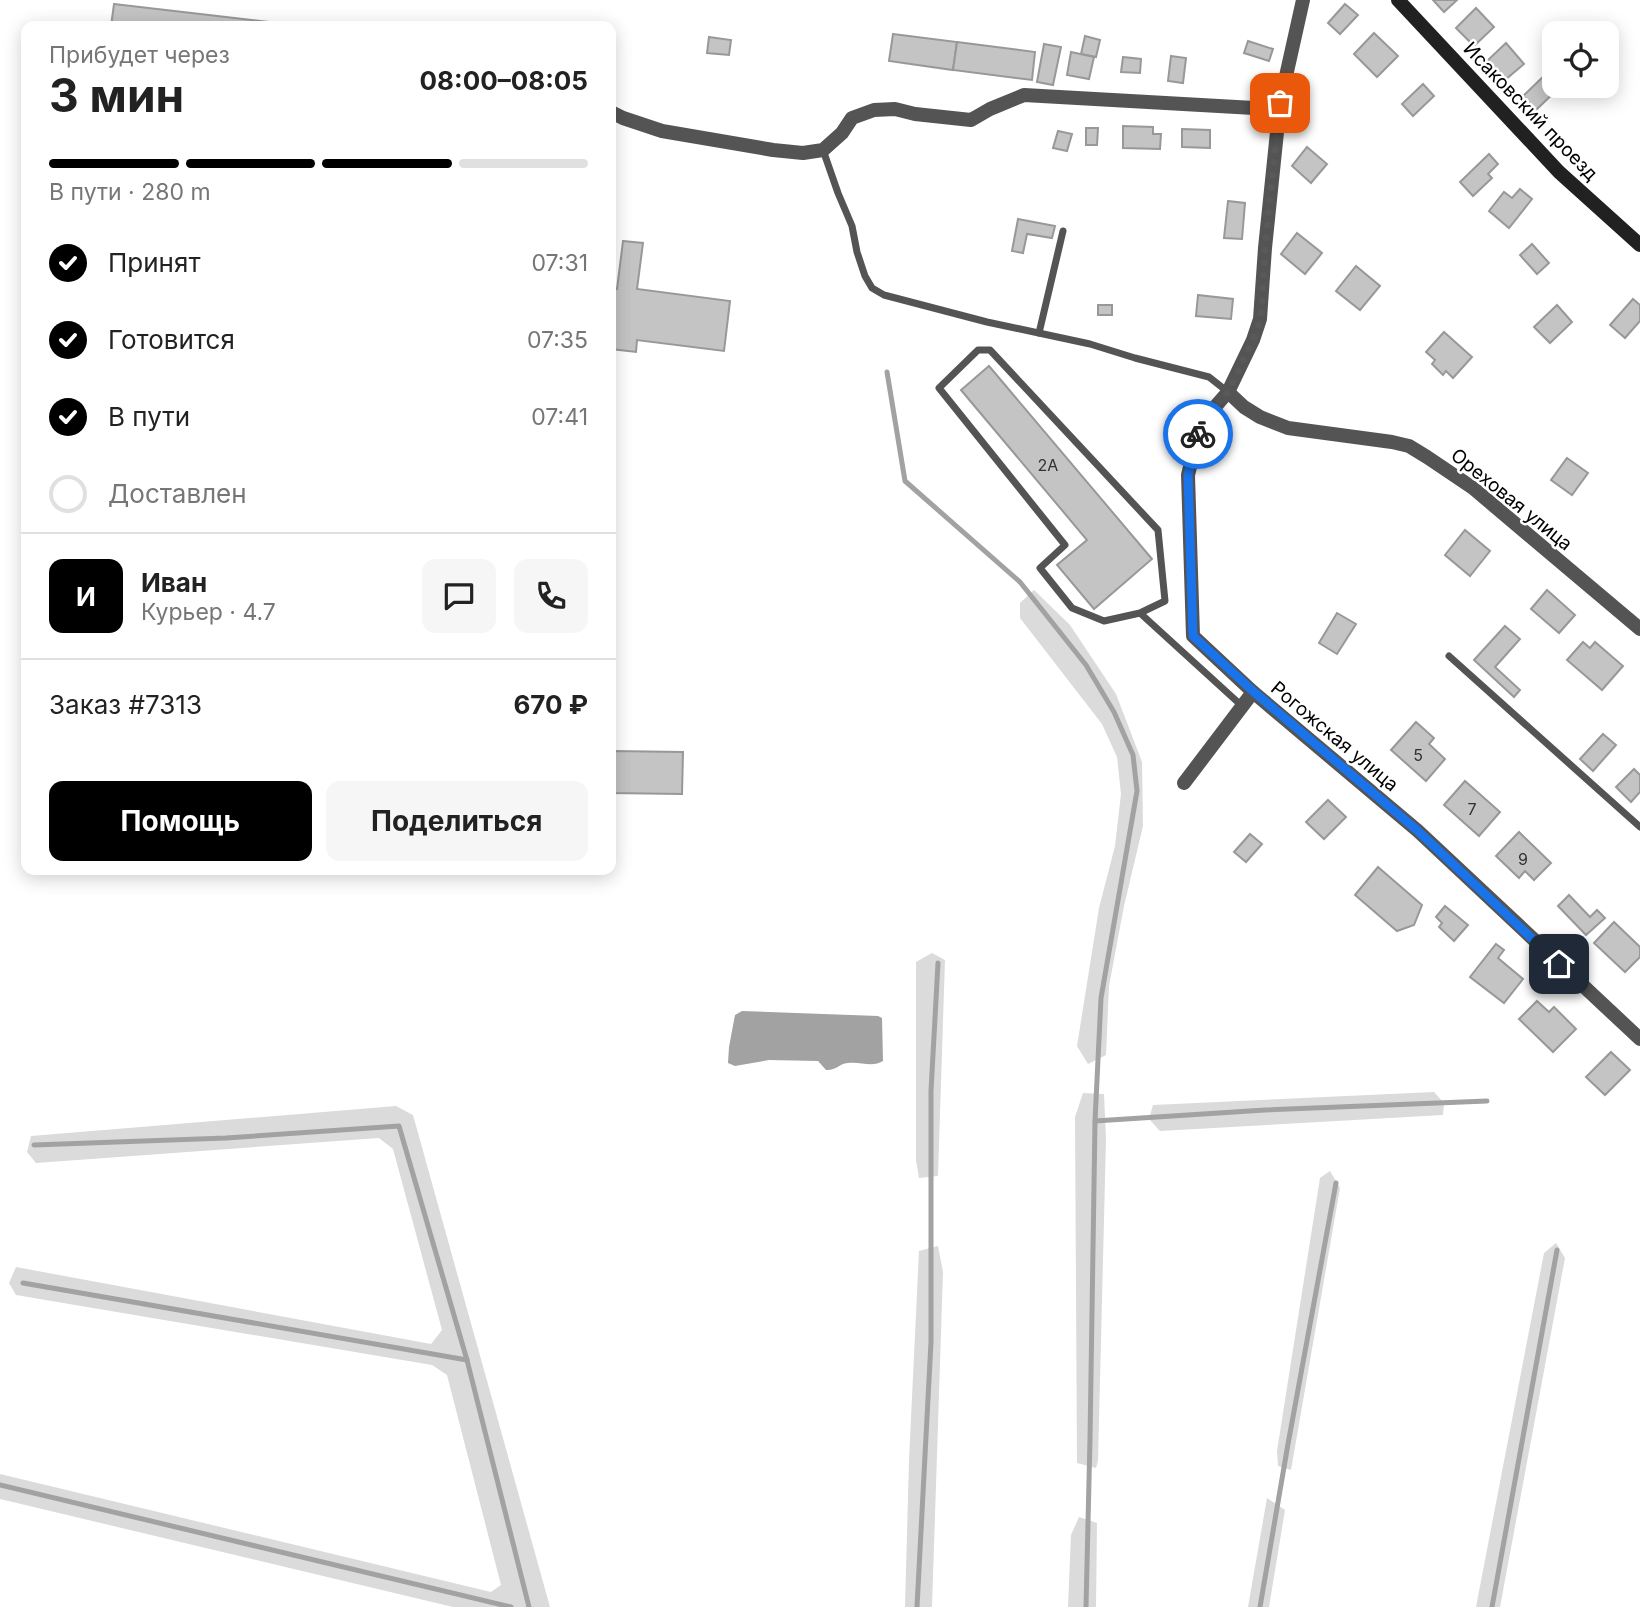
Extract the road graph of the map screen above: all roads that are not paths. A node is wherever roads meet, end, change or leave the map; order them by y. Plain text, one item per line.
1 (1303, 0) edge
2 (1398, 0) edge
3 (1280, 103) junction
4 (616, 114) edge
5 (823, 150) junction
6 (1063, 230) dead end
7 (1640, 245) edge
8 (1039, 333) junction
9 (1228, 392) junction
10 (1140, 613) junction
11 (1640, 629) edge
12 (1449, 656) dead end
13 (1254, 692) junction
14 (1242, 707) junction
15 (1184, 783) dead end
16 (1640, 827) edge
17 (1640, 1039) edge

1 - 3 street, Рогожская улица
2 - 7 street, Исаковский проезд
3 - 5 street
3 - 9 street, Рогожская улица
4 - 5 street
5 - 8 lane
6 - 8 lane
8 - 9 lane
9 - 11 street, Ореховая улица
9 - 13 street, Рогожская улица
10 - 10 lane
10 - 14 lane
12 - 16 lane
13 - 14 street
13 - 17 street, Рогожская улица
14 - 15 street

